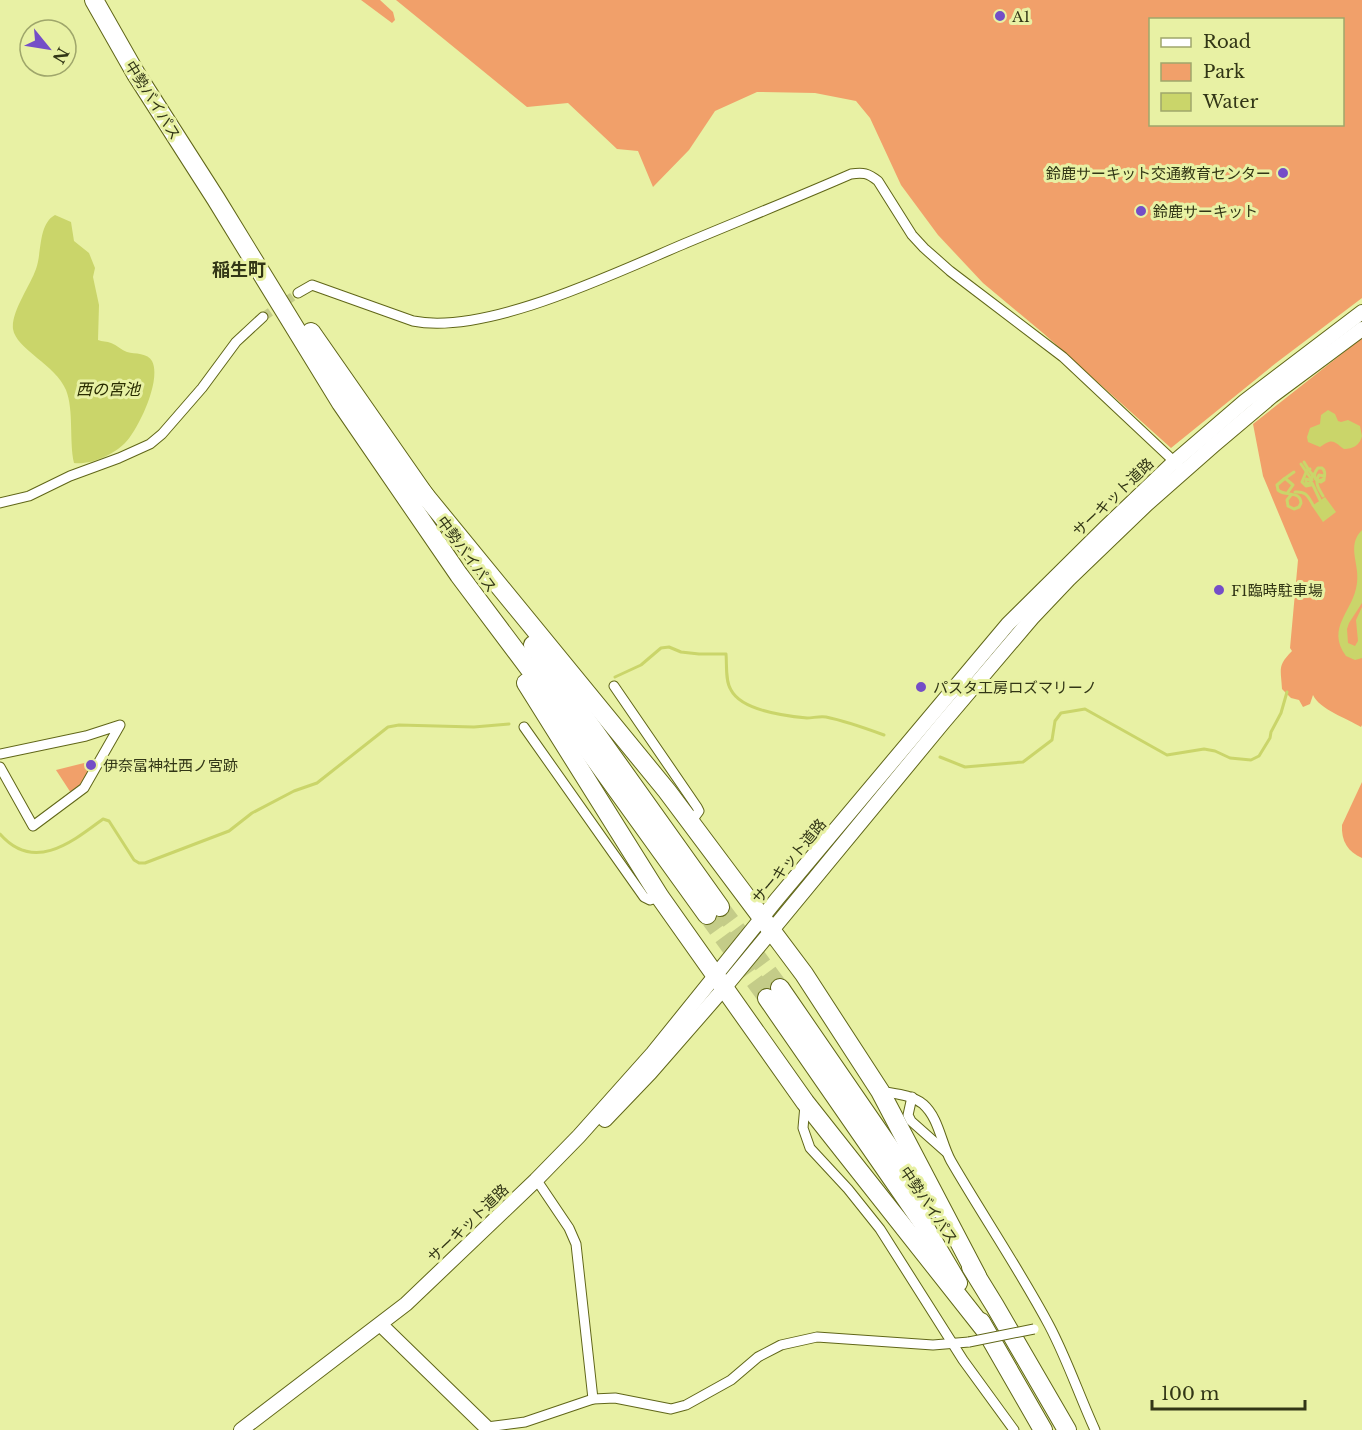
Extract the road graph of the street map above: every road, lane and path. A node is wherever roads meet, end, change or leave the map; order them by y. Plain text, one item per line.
1 (98, 8) edge
2 (216, 199) junction
3 (298, 294) tunnel mouth
4 (1362, 312) edge
5 (263, 317) tunnel mouth
6 (1362, 329) edge
7 (1180, 466) junction
8 (419, 488) junction
9 (0, 503) edge
10 (486, 611) junction
11 (614, 686) dead end
12 (524, 727) dead end
13 (0, 754) edge
14 (0, 767) edge
15 (691, 822) junction
16 (660, 897) junction
17 (766, 925) junction
18 (721, 981) junction
19 (880, 1091) junction
20 (912, 1097) junction
21 (805, 1102) junction
22 (947, 1153) junction
23 (540, 1185) junction
24 (977, 1276) junction
25 (406, 1304) junction
26 (381, 1325) junction
27 (1034, 1329) dead end
28 (985, 1330) junction
29 (953, 1345) junction
30 (593, 1399) junction
31 (488, 1429) edge
32 (241, 1430) edge
33 (1014, 1430) edge
34 (1043, 1430) edge
35 (1066, 1430) edge
36 (1095, 1430) edge

1 - 2 highway, 中勢バイパス
2 - 8 highway, 中勢バイパス
2 - 10 highway, 中勢バイパス
3 - 7 street
4 - 7 street, サーキット道路
5 - 9 street
6 - 7 street, サーキット道路
7 - 17 street, サーキット道路
8 - 10 highway, 中勢バイパス
8 - 15 highway
10 - 16 highway
11 - 15 street
12 - 16 street
13 - 14 street
15 - 17 highway
16 - 18 highway
17 - 18 street, サーキット道路
17 - 19 highway
18 - 21 highway
18 - 23 street
18 - 25 street, サーキット道路
19 - 20 street
19 - 24 highway
20 - 22 street
20 - 22 street
21 - 28 highway
21 - 29 street
22 - 36 street
23 - 25 street
23 - 30 street
24 - 28 highway, 中勢バイパス
24 - 35 highway, 中勢バイパス
25 - 26 street, サーキット道路
26 - 31 street
26 - 32 street, サーキット道路
27 - 29 street, bridge
28 - 34 highway, 中勢バイパス
29 - 30 street
29 - 33 street
30 - 31 street

